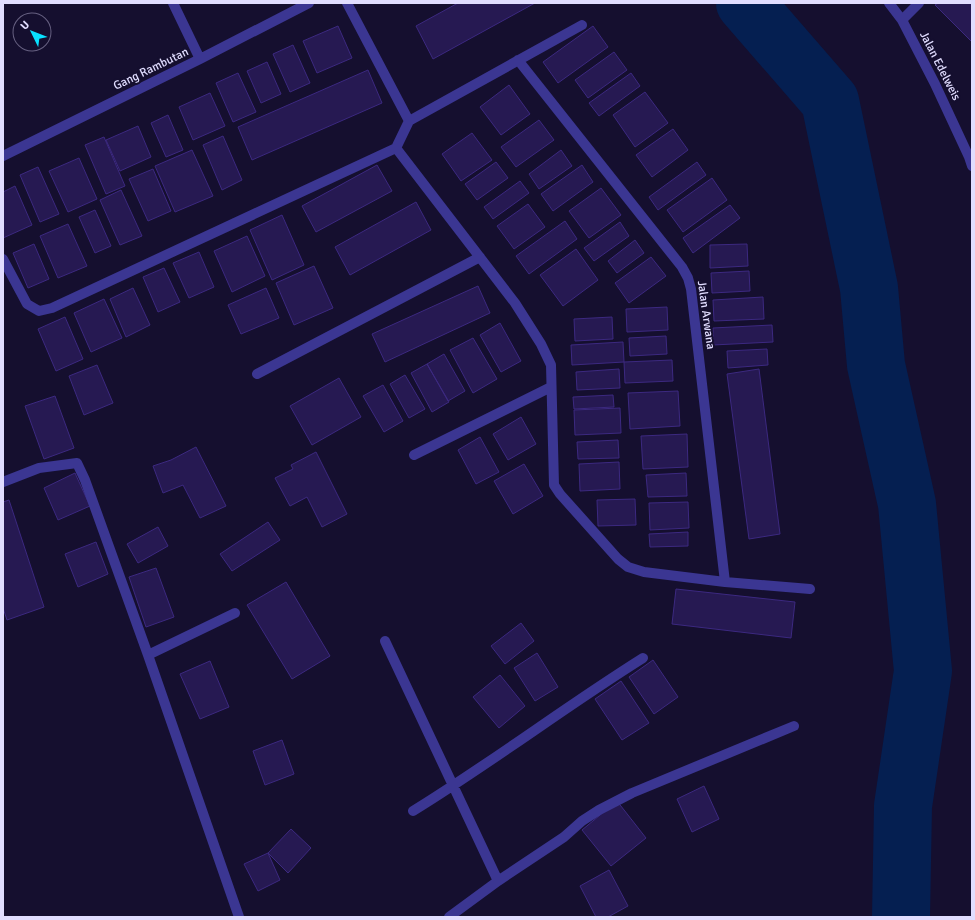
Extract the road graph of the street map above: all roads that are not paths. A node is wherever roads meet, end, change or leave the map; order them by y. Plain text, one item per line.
1 (173, 3) edge
2 (309, 3) edge
3 (347, 3) edge
4 (889, 3) edge
5 (919, 3) edge
6 (902, 20) junction
7 (582, 25) dead end
8 (200, 59) junction
9 (518, 60) junction
10 (409, 121) junction
11 (396, 148) junction
12 (3, 156) edge
13 (971, 159) edge
14 (480, 257) junction
15 (3, 259) edge
16 (257, 374) dead end
17 (551, 387) junction
18 (414, 455) dead end
19 (3, 482) edge
20 (725, 582) junction
21 (810, 589) dead end
22 (235, 613) dead end
23 (385, 641) dead end
24 (148, 655) junction
25 (642, 658) dead end
26 (794, 726) dead end
27 (453, 786) junction
28 (413, 811) dead end
29 (498, 881) junction
30 (239, 917) edge
31 (449, 917) edge

1 - 8 street
2 - 8 street, Gang Rambutan
3 - 10 street
4 - 6 street, Jalan Edelweis
5 - 6 street
6 - 13 street, Jalan Edelweis
7 - 9 street
8 - 12 street, Gang Rambutan
9 - 10 street
9 - 20 street, Jalan Arwana
10 - 11 street
11 - 14 street
11 - 15 street
14 - 16 street
14 - 17 street
17 - 18 street
17 - 20 street
19 - 24 street
20 - 21 street
22 - 24 street
23 - 27 street
24 - 30 street
25 - 27 street
26 - 29 street
27 - 28 street
27 - 29 street
29 - 31 street

